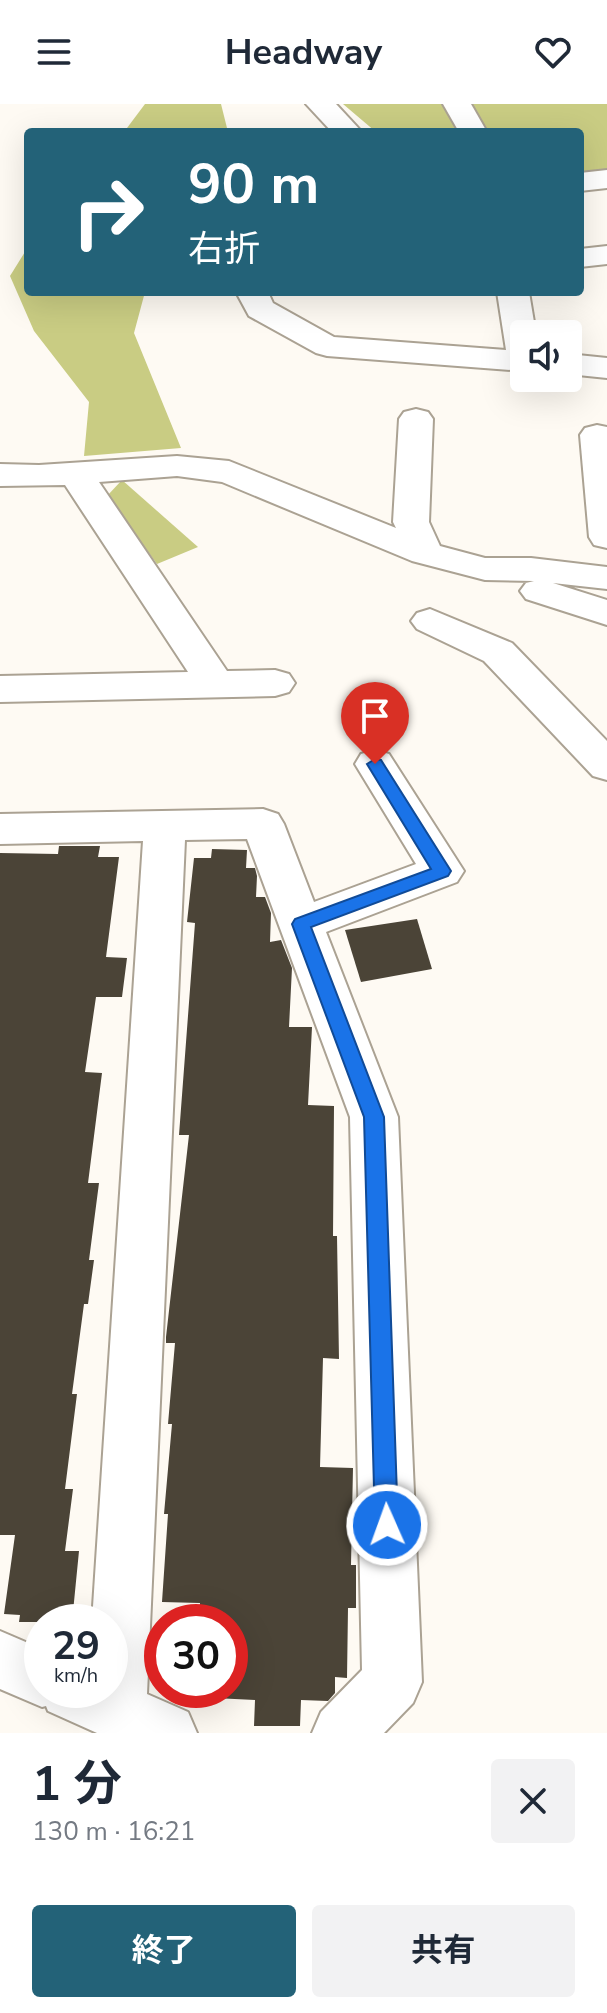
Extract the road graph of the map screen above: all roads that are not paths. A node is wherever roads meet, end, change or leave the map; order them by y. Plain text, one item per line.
1 (320, 104) edge
2 (457, 104) edge
3 (344, 128) edge
4 (471, 128) edge
5 (607, 179) edge
6 (584, 182) edge
7 (607, 255) edge
8 (584, 258) edge
9 (254, 296) edge
10 (514, 296) edge
11 (518, 320) edge
12 (510, 359) edge
13 (582, 365) edge
14 (607, 368) edge
15 (416, 419) dead end
16 (597, 435) dead end
17 (75, 473) junction
18 (0, 475) edge
19 (607, 537) edge
20 (425, 553) junction
21 (485, 569) junction
22 (607, 578) edge
23 (607, 613) edge
24 (430, 621) dead end
25 (275, 683) dead end
26 (216, 684) junction
27 (0, 689) edge
28 (375, 764) dead end
29 (607, 766) edge
30 (165, 826) junction
31 (0, 829) edge
32 (301, 924) junction
33 (0, 1660) edge
34 (24, 1670) edge
35 (118, 1711) edge
36 (342, 1733) edge

1 - 3 street
2 - 4 street
5 - 6 street
7 - 8 street
9 - 12 street
10 - 11 street
13 - 14 street
15 - 20 street
16 - 19 street
17 - 18 street
17 - 20 street
17 - 26 street
20 - 21 street
21 - 22 street
21 - 23 street
24 - 29 street
25 - 26 street
26 - 27 street
28 - 32 street
30 - 31 street
30 - 32 street
30 - 35 street
32 - 36 street
33 - 34 street

